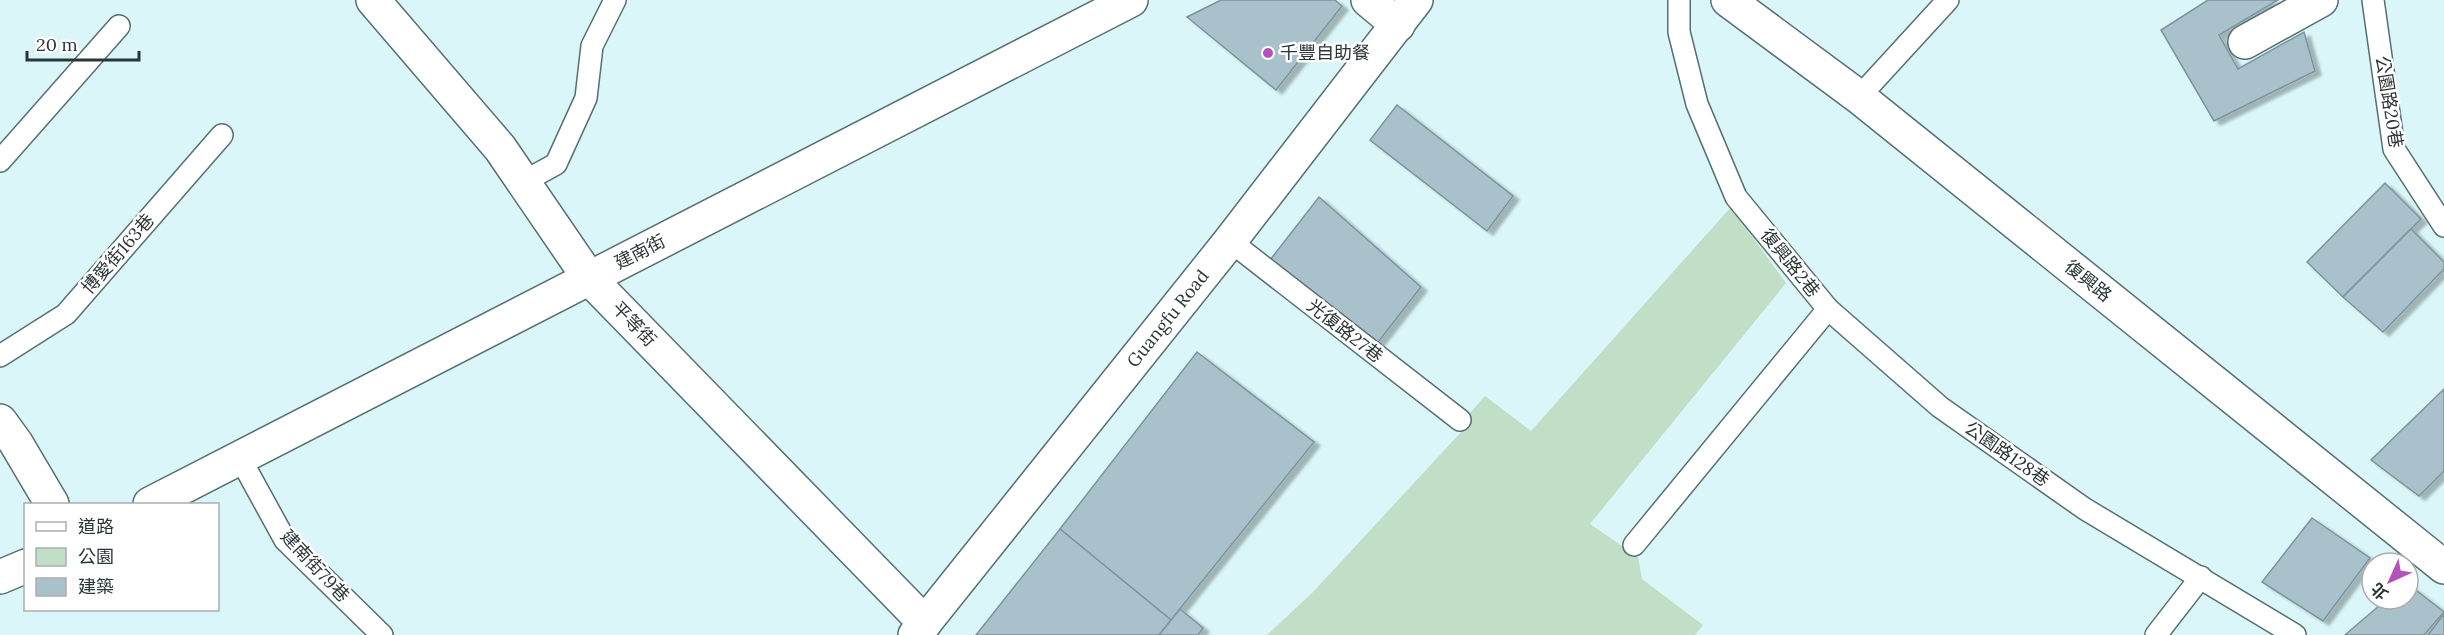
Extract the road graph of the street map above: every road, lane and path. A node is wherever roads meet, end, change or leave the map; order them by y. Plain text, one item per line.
1 (373, 0) edge
2 (615, 0) edge
3 (1131, 0) edge
4 (1368, 0) edge
5 (1679, 0) edge
6 (1728, 0) edge
7 (1948, 0) edge
8 (2321, 0) edge
9 (2373, 0) edge
10 (1407, 13) edge
11 (119, 26) dead end
12 (2245, 42) dead end
13 (1859, 97) junction
14 (222, 135) dead end
15 (0, 161) edge
16 (523, 182) junction
17 (2444, 226) edge
18 (1230, 241) junction
19 (589, 278) junction
20 (1828, 309) junction
21 (0, 356) edge
22 (1460, 420) dead end
23 (0, 421) edge
24 (240, 458) junction
25 (51, 503) edge
26 (152, 503) edge
27 (1634, 545) dead end
28 (24, 567) edge
29 (2444, 567) edge
30 (0, 577) edge
31 (2201, 577) junction
32 (927, 631) edge
33 (382, 635) edge
34 (2156, 635) edge
35 (2295, 635) edge

1 - 16 street, 平等街
2 - 16 lane
3 - 19 street, 建南街
4 - 10 street
5 - 20 lane, 復興路2巷
6 - 13 street, 復興路
7 - 13 lane
8 - 12 street
9 - 17 lane, 公園路20巷
10 - 18 street, Guangfu Road
11 - 15 lane
13 - 29 street, 復興路
14 - 21 lane, 博愛街163巷
16 - 19 street, 平等街
18 - 22 lane, 光復路27巷
18 - 32 street, Guangfu Road
19 - 24 street, 建南街
19 - 32 street, 平等街
20 - 27 lane, 復興路2巷
20 - 31 lane, 公園路128巷
23 - 25 street
24 - 26 street, 建南街
24 - 33 lane, 建南街79巷
28 - 30 street
31 - 34 lane
31 - 35 lane, 公園路128巷

